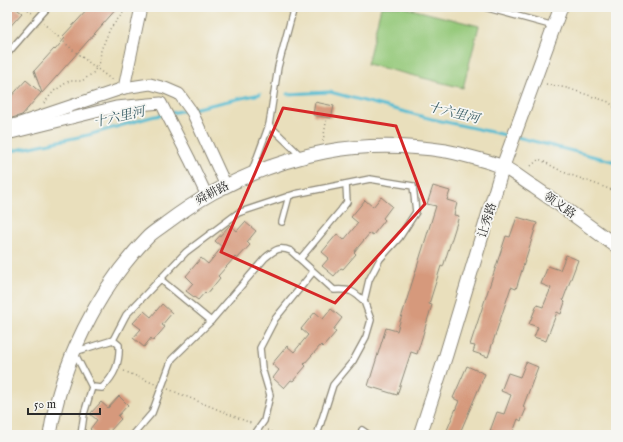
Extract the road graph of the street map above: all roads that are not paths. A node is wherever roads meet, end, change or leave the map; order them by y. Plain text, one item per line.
1 (48, 7) edge
2 (142, 7) edge
3 (294, 7) edge
4 (484, 7) edge
5 (561, 7) edge
6 (554, 26) junction
7 (7, 54) edge
8 (124, 88) junction
9 (7, 123) edge
10 (269, 125) junction
11 (7, 134) edge
12 (302, 157) junction
13 (503, 166) junction
14 (251, 174) junction
15 (346, 184) junction
16 (226, 186) junction
17 (207, 196) junction
18 (289, 196) junction
19 (282, 222) dead end
20 (616, 246) edge
21 (300, 260) junction
22 (313, 272) junction
23 (160, 280) junction
24 (364, 301) junction
25 (211, 321) junction
26 (112, 340) junction
27 (74, 352) junction
28 (92, 387) junction
29 (362, 430) dead end
30 (50, 435) edge
31 (81, 435) edge
32 (133, 435) edge
33 (254, 435) edge
34 (317, 435) edge
35 (369, 435) edge
36 (420, 435) edge

1 - 7 lane
2 - 8 street
3 - 10 lane
4 - 6 lane
5 - 6 street, 让秀路
6 - 13 street, 让秀路
8 - 9 street
8 - 16 street
10 - 12 lane
10 - 14 lane
11 - 17 street
12 - 13 street, 舜耕路
12 - 14 street, 舜耕路
13 - 20 street, 领义路
13 - 36 street, 让秀路
14 - 16 street, 舜耕路
15 - 18 lane
15 - 21 lane
15 - 24 lane
16 - 17 street, 舜耕路
17 - 27 street, 舜耕路
18 - 19 lane
18 - 23 lane
21 - 22 lane
21 - 25 lane
22 - 24 lane
22 - 33 lane
23 - 25 lane
23 - 26 lane
24 - 34 lane
25 - 32 lane
26 - 27 lane
26 - 28 lane
27 - 28 lane
27 - 30 street, 舜耕路
28 - 31 lane
29 - 35 lane

